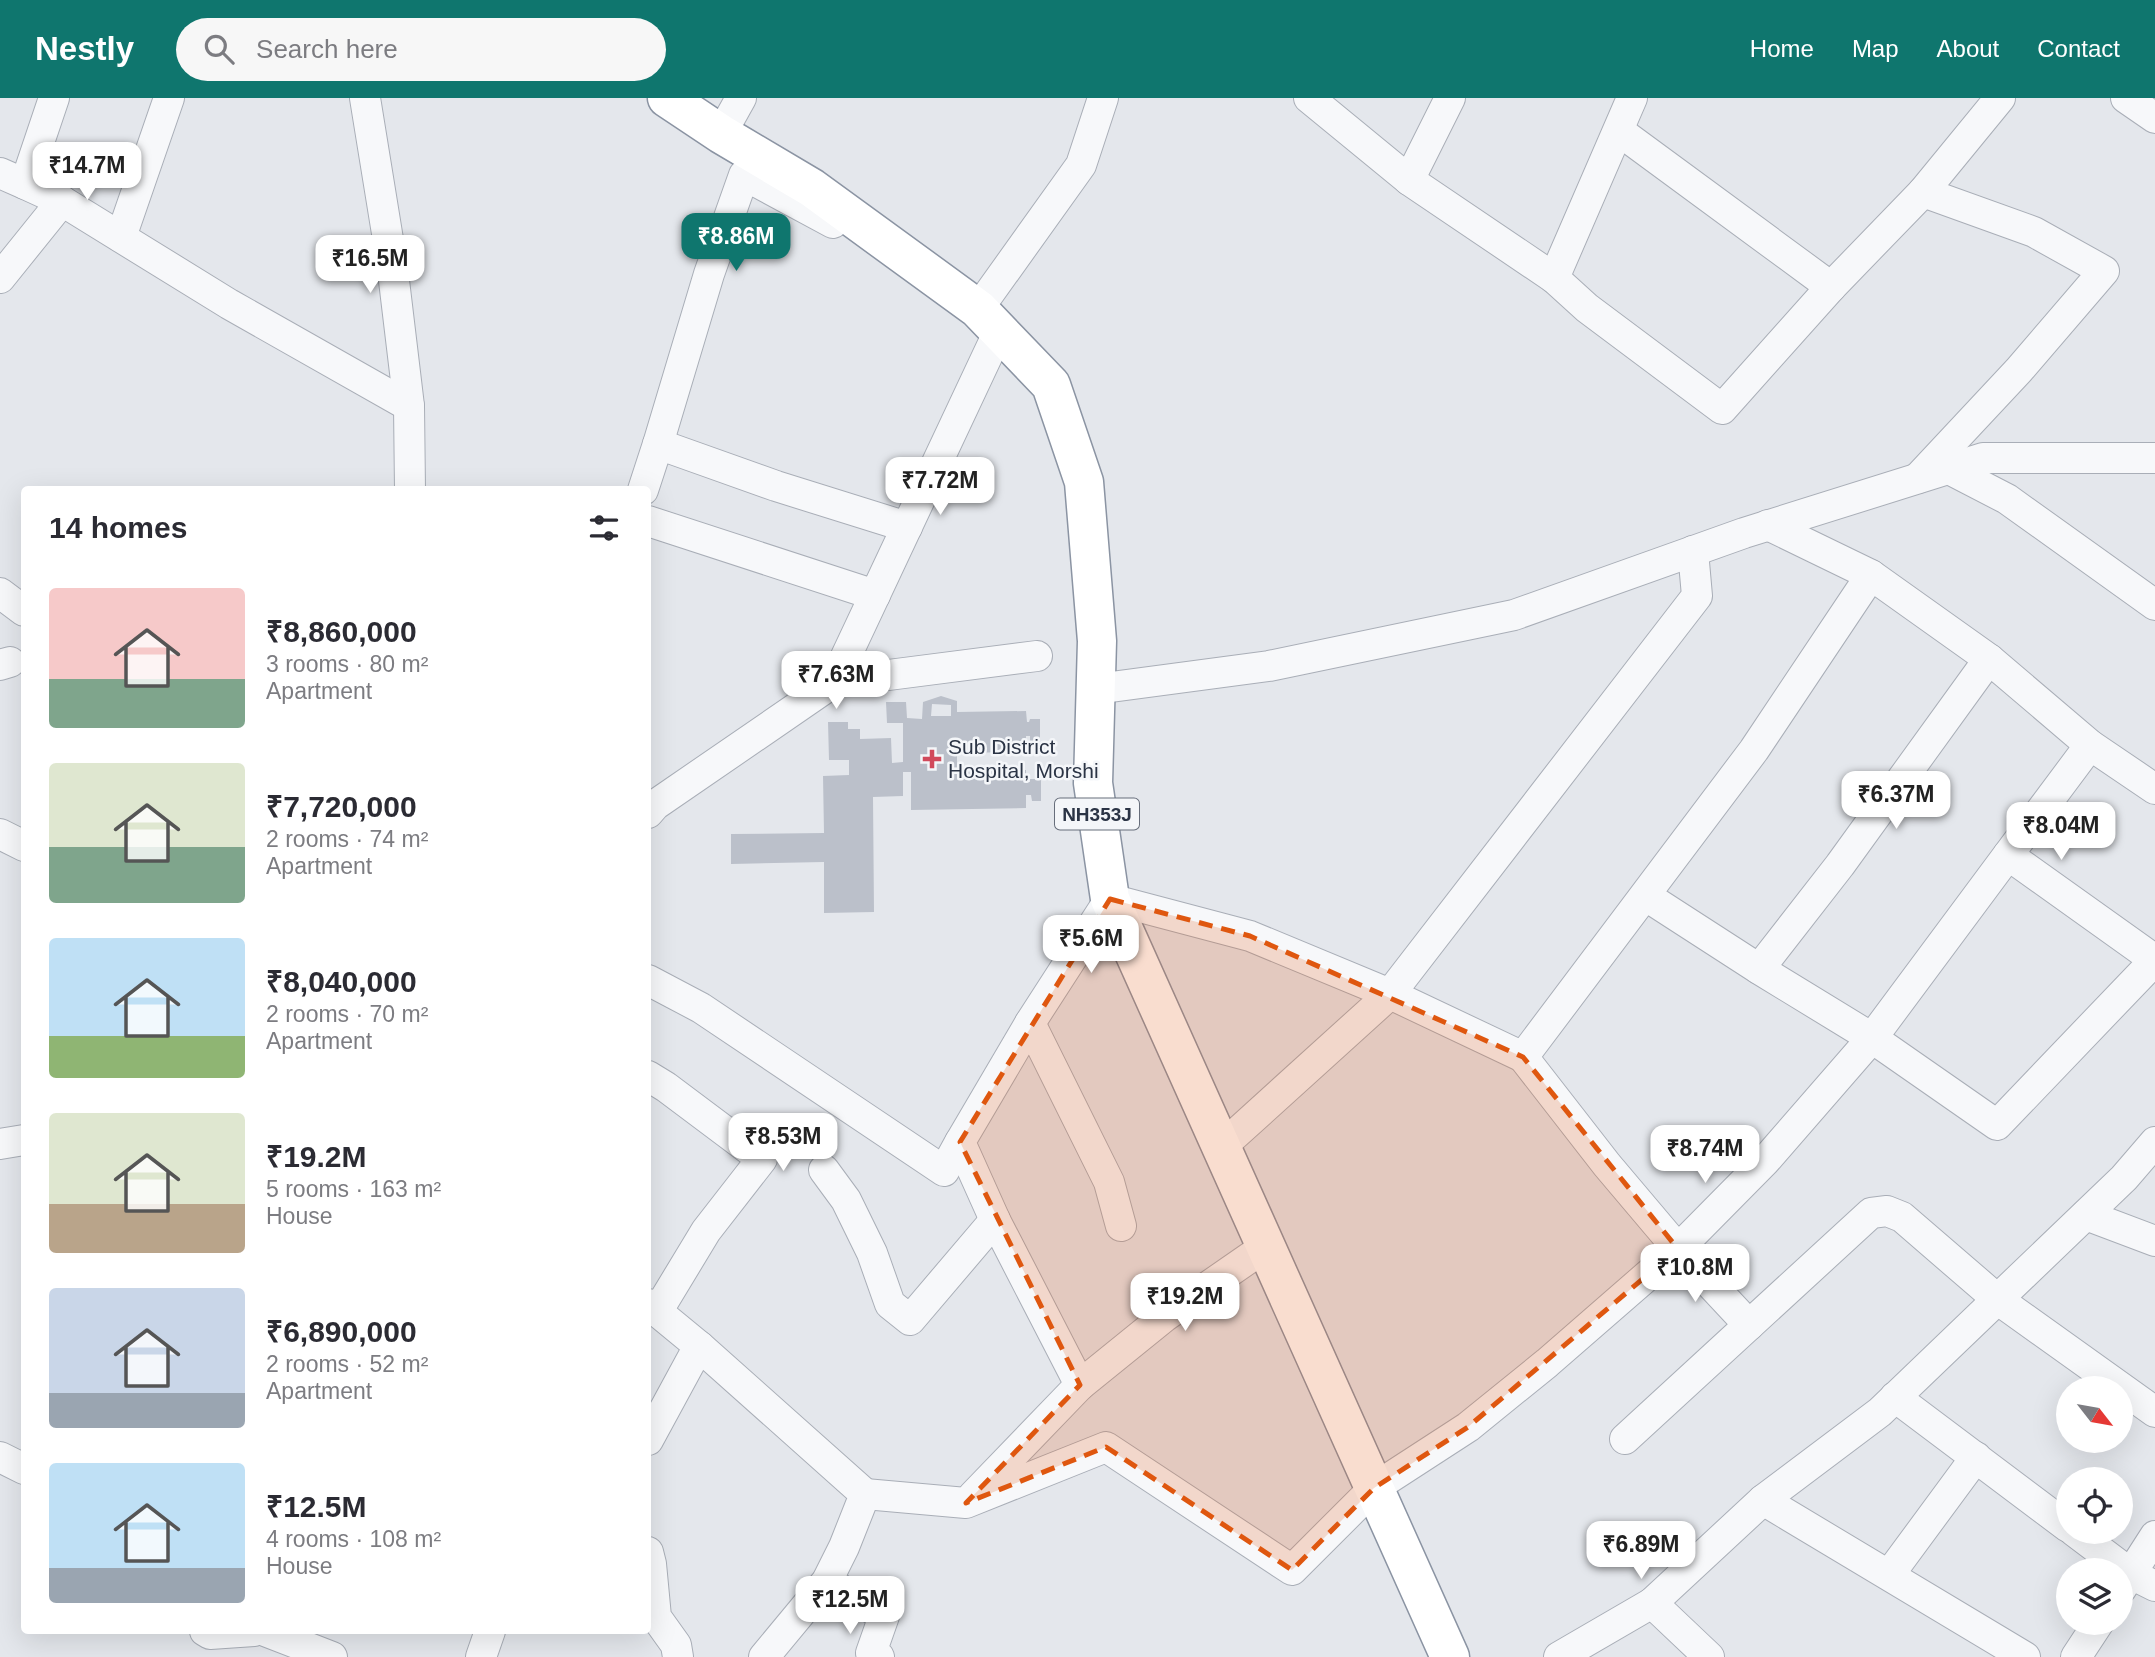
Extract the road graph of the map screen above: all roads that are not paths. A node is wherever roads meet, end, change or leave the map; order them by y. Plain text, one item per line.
1 (54, 98) edge
2 (169, 98) edge
3 (365, 98) edge
4 (667, 98) edge
5 (741, 98) edge
6 (1103, 98) edge
7 (1309, 98) edge
8 (1450, 98) edge
9 (1632, 98) edge
10 (2000, 98) edge
11 (2126, 98) edge
12 (2155, 118) edge
13 (1619, 131) junction
14 (721, 134) junction
15 (13, 178) edge
16 (1409, 180) junction
17 (1923, 192) junction
18 (62, 201) junction
19 (844, 211) junction
20 (121, 237) junction
21 (0, 278) edge
22 (1554, 278) junction
23 (1831, 287) junction
24 (989, 320) junction
25 (409, 406) junction
26 (658, 444) junction
27 (2155, 458) edge
28 (1950, 469) junction
29 (1918, 478) junction
30 (410, 486) edge
31 (644, 486) edge
32 (651, 522) edge
33 (1768, 525) junction
34 (907, 527) junction
35 (1693, 551) junction
36 (1871, 575) junction
37 (0, 593) edge
38 (875, 595) junction
39 (2155, 606) edge
40 (21, 609) edge
41 (1037, 656) dead end
42 (1989, 659) junction
43 (834, 682) junction
44 (1096, 690) junction
45 (2090, 744) junction
46 (2152, 781) edge
47 (651, 810) edge
48 (0, 834) edge
49 (21, 844) edge
50 (2008, 855) junction
51 (1646, 896) junction
52 (1110, 900) junction
53 (2155, 960) edge
54 (1759, 969) junction
55 (651, 982) edge
56 (1390, 994) junction
57 (1030, 1023) junction
58 (1872, 1038) junction
59 (1523, 1057) junction
60 (651, 1078) edge
61 (21, 1140) edge
62 (960, 1142) junction
63 (2155, 1142) edge
64 (0, 1144) edge
65 (1220, 1148) junction
66 (824, 1170) dead end
67 (2086, 1215) junction
68 (995, 1220) junction
69 (1121, 1226) dead end
70 (2155, 1241) edge
71 (1265, 1247) junction
72 (1678, 1249) junction
73 (1997, 1299) junction
74 (652, 1308) edge
75 (1749, 1325) junction
76 (699, 1346) junction
77 (1080, 1385) junction
78 (1895, 1397) junction
79 (2155, 1412) edge
80 (651, 1434) edge
81 (1625, 1439) dead end
82 (1976, 1457) junction
83 (1374, 1488) junction
84 (865, 1494) junction
85 (1763, 1500) junction
86 (966, 1503) junction
87 (2056, 1518) edge
88 (2155, 1536) edge
89 (2090, 1544) edge
90 (651, 1564) edge
91 (1889, 1576) junction
92 (827, 1581) junction
93 (2136, 1583) edge
94 (1652, 1603) junction
95 (273, 1634) edge
96 (489, 1634) edge
97 (2090, 1635) edge
98 (332, 1657) edge
99 (481, 1657) edge
100 (678, 1657) edge
101 (764, 1657) edge
102 (879, 1657) edge
103 (1450, 1657) edge
104 (1559, 1657) edge
105 (1709, 1657) edge
106 (2025, 1657) edge
107 (2076, 1657) edge

1 - 15 street
2 - 20 street
3 - 25 street
4 - 14 highway, NH353J
5 - 14 street
6 - 24 street
7 - 16 street
8 - 16 street
9 - 13 street
10 - 17 street
11 - 12 street
13 - 22 street
13 - 23 street
14 - 19 highway, NH353J
15 - 18 street
16 - 22 street
17 - 23 street
17 - 29 street
18 - 20 street
18 - 21 street
19 - 24 highway, NH353J
19 - 26 street
20 - 25 street
22 - 23 street
24 - 34 street
24 - 44 highway, NH353J
25 - 30 street
26 - 31 street
26 - 34 street
27 - 28 street
28 - 29 street
28 - 39 street
29 - 33 street
32 - 38 street
33 - 35 street
33 - 36 street
34 - 38 street
35 - 44 street
35 - 56 street
36 - 42 street
36 - 51 street
37 - 40 street
38 - 43 street
41 - 43 street
42 - 45 street
42 - 54 street
43 - 47 street
44 - 52 highway, NH353J
45 - 46 street
45 - 50 street
48 - 49 street
50 - 53 street
50 - 58 street
51 - 54 street
51 - 59 street
52 - 56 street
52 - 57 street
52 - 65 highway, NH353J
53 - 58 street
54 - 58 street
55 - 62 street
56 - 59 street
56 - 65 street
57 - 62 street
57 - 69 street
58 - 72 street
59 - 72 street
60 - 74 street
61 - 64 street
62 - 68 street
63 - 67 street
65 - 71 highway, NH353J
66 - 68 street
67 - 70 street
67 - 73 street
68 - 77 street
71 - 77 street
71 - 83 highway, NH353J
72 - 75 street
72 - 83 street
73 - 75 street
73 - 78 street
73 - 79 street
74 - 76 street
75 - 81 street
76 - 80 street
76 - 84 street
77 - 86 street
78 - 82 street
78 - 85 street
82 - 87 street
82 - 91 street
83 - 86 street
83 - 103 highway, NH353J
84 - 86 street
84 - 92 street
85 - 91 street
85 - 94 street
88 - 93 street
89 - 93 street
90 - 100 street
91 - 106 street
92 - 101 street
92 - 102 street
94 - 104 street
94 - 105 street
95 - 98 street
96 - 99 street
97 - 107 street

